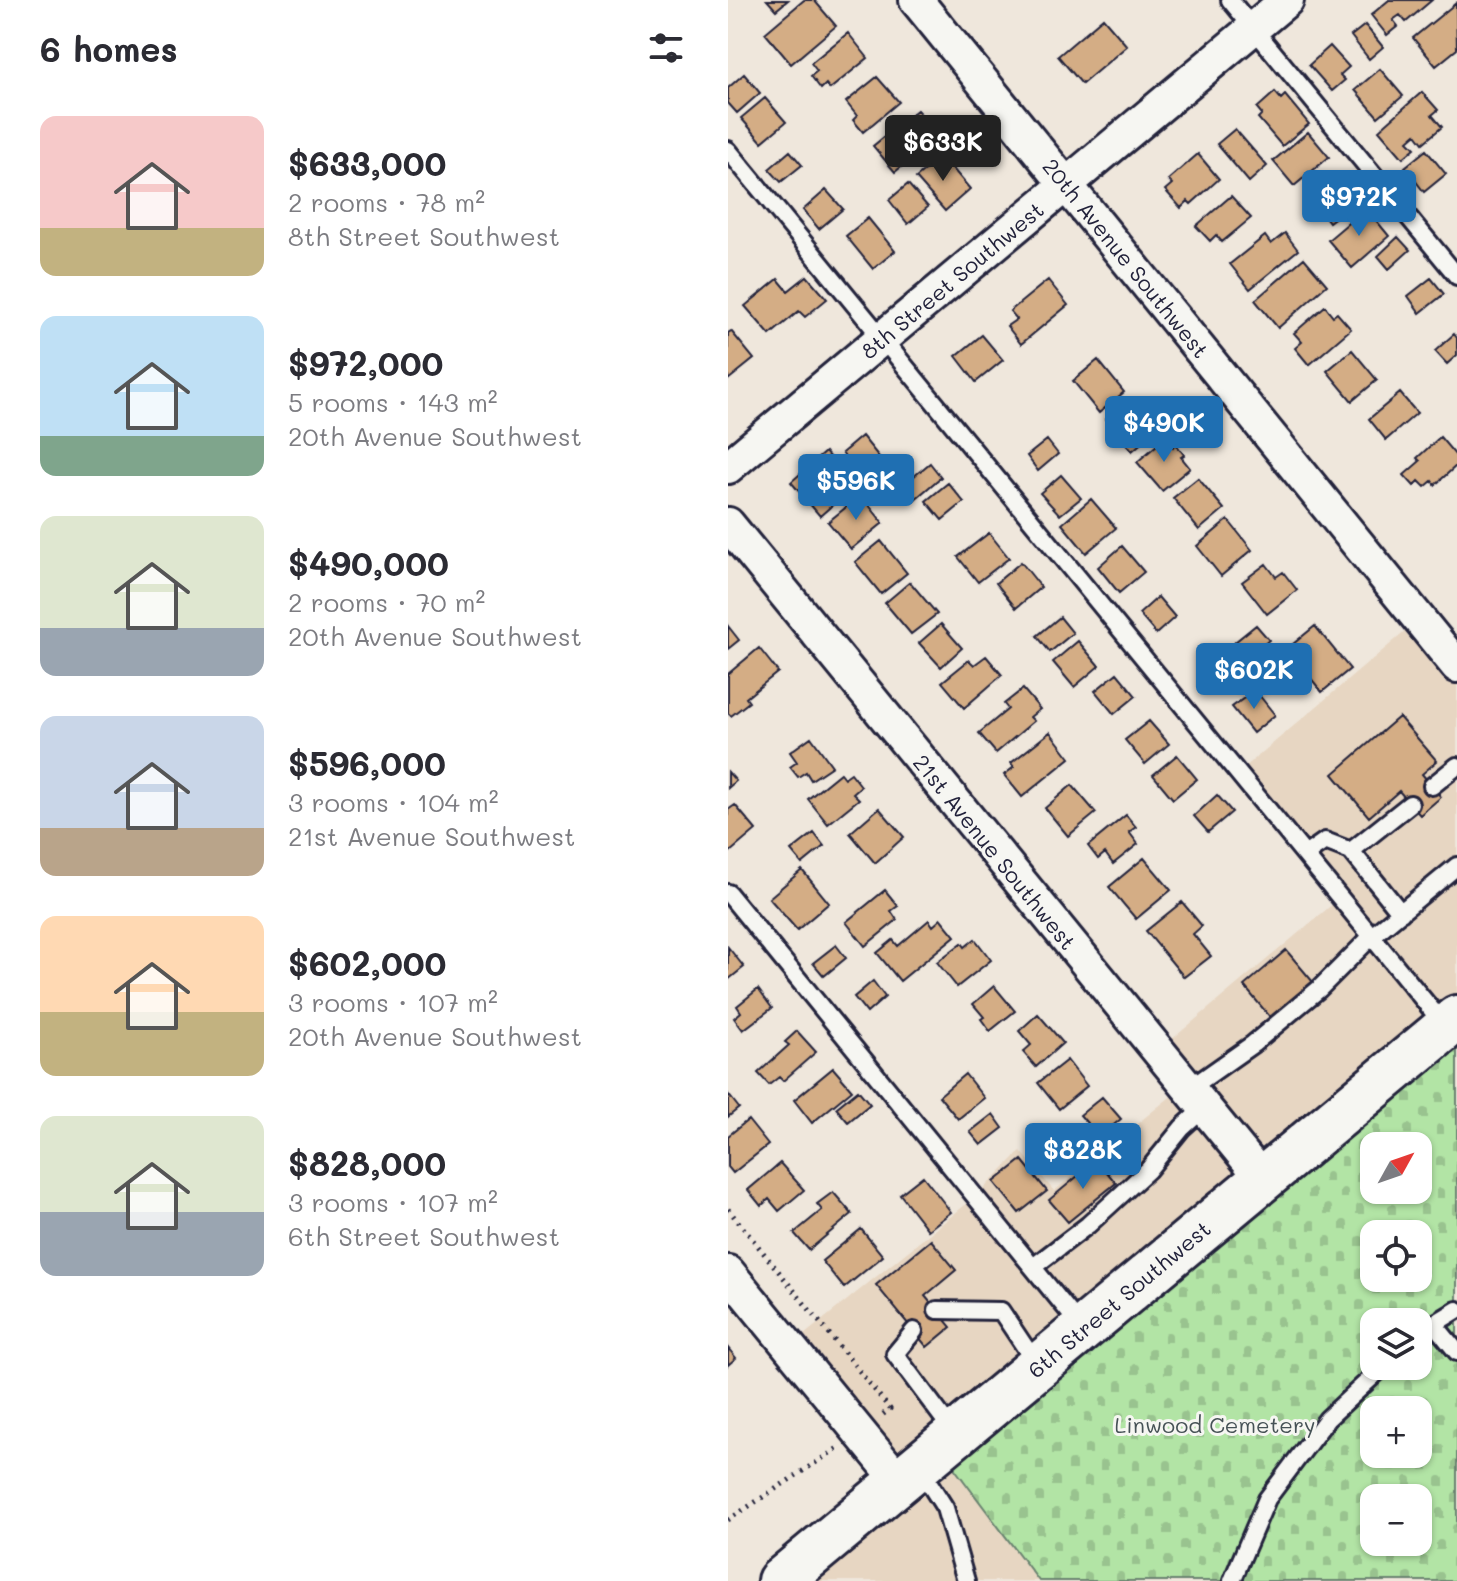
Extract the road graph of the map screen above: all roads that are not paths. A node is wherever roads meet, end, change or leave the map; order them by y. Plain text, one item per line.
1 (916, 0) edge
2 (1230, 0) edge
3 (1287, 0) edge
4 (1253, 28) junction
5 (728, 150) edge
6 (1066, 185) junction
7 (1457, 276) edge
8 (882, 338) junction
9 (728, 467) edge
10 (728, 524) edge
11 (1457, 666) edge
12 (1457, 766) edge
13 (1432, 786) dead end
14 (1410, 804) dead end
15 (1351, 851) junction
16 (1305, 855) junction
17 (1457, 866) edge
18 (728, 893) edge
19 (1401, 913) junction
20 (1372, 936) junction
21 (1452, 1023) edge
22 (1197, 1098) junction
23 (1263, 1179) junction
24 (1033, 1267) junction
25 (728, 1272) edge
26 (937, 1310) dead end
27 (1457, 1310) edge
28 (1434, 1324) joint
29 (1083, 1329) junction
30 (914, 1331) dead end
31 (1457, 1352) edge
32 (1038, 1366) junction
33 (1369, 1380) edge
34 (956, 1435) junction
35 (909, 1474) junction
36 (780, 1581) edge
37 (966, 1581) edge
38 (1232, 1581) edge

1 - 6 street, 20th Avenue Southwest
2 - 4 lane
3 - 4 street, 8th Street Southwest
4 - 6 street, 8th Street Southwest
4 - 7 lane
5 - 8 lane
6 - 8 street, 8th Street Southwest
6 - 11 street, 20th Avenue Southwest
8 - 9 street, 8th Street Southwest
8 - 16 lane
10 - 22 street, 21st Avenue Southwest
12 - 13 lane
14 - 15 lane
15 - 16 lane
15 - 19 lane
16 - 20 lane
17 - 19 lane
18 - 24 lane
19 - 20 lane
20 - 21 lane
20 - 22 lane
21 - 23 main road, 6th Street Southwest
22 - 23 street, 21st Avenue Southwest
22 - 24 lane
23 - 29 main road, 6th Street Southwest
24 - 29 lane
25 - 35 street
26 - 32 lane
27 - 28 lane
28 - 31 lane
29 - 32 main road, 6th Street Southwest
30 - 34 lane
32 - 34 main road, 6th Street Southwest
33 - 38 lane
34 - 35 main road, 6th Street Southwest
35 - 36 main road, 6th Street Southwest
35 - 37 lane

